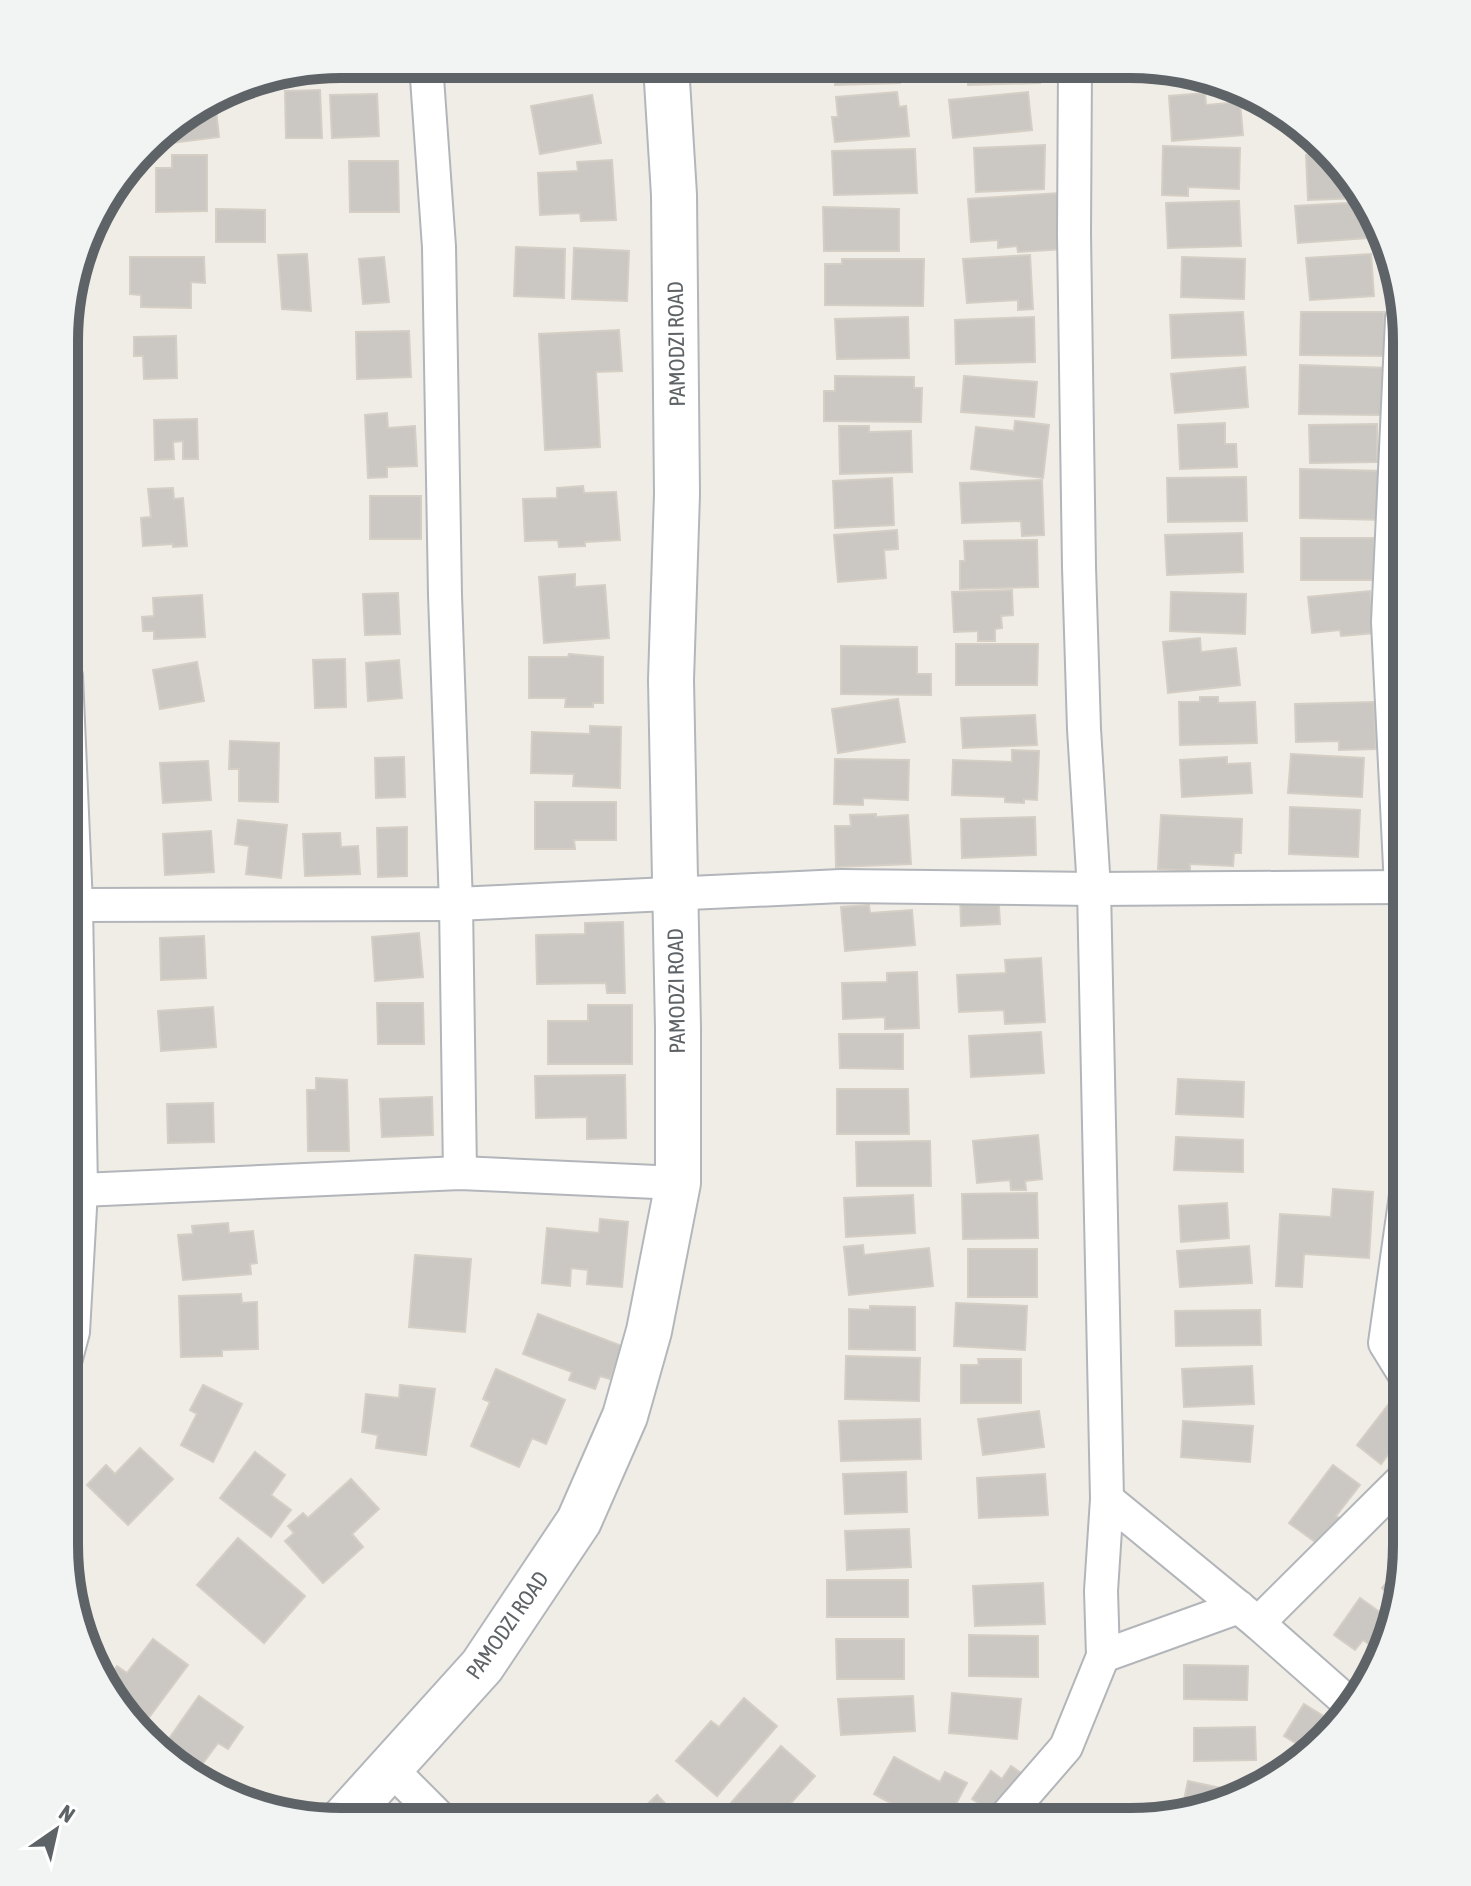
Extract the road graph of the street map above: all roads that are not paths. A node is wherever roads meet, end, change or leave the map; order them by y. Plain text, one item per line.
1 (427, 78) edge
2 (667, 78) edge
3 (1075, 78) edge
4 (1393, 517) edge
5 (1393, 700) edge
6 (1393, 887) edge
7 (1094, 889) junction
8 (674, 895) junction
9 (456, 904) junction
10 (78, 905) edge
11 (78, 1019) edge
12 (460, 1173) junction
13 (678, 1183) junction
14 (81, 1190) junction
15 (78, 1243) edge
16 (1392, 1292) edge
17 (1392, 1355) edge
18 (1392, 1488) edge
19 (1107, 1499) junction
20 (1249, 1615) junction
21 (1103, 1656) junction
22 (1343, 1698) edge
23 (391, 1769) junction
24 (355, 1807) edge
25 (429, 1807) edge
26 (1014, 1807) edge

1 - 9 street
2 - 8 street, PAMODZI ROAD
3 - 7 street
4 - 5 street
6 - 7 street
7 - 8 street
7 - 19 street
8 - 9 street
8 - 13 street, PAMODZI ROAD
9 - 10 street
9 - 12 street
11 - 14 street
12 - 13 street
12 - 14 street
13 - 23 street, PAMODZI ROAD
14 - 15 street
16 - 17 street
18 - 20 street
19 - 20 street
19 - 21 street
20 - 21 street
20 - 22 street
21 - 26 street
23 - 24 street, PAMODZI ROAD
23 - 25 street

